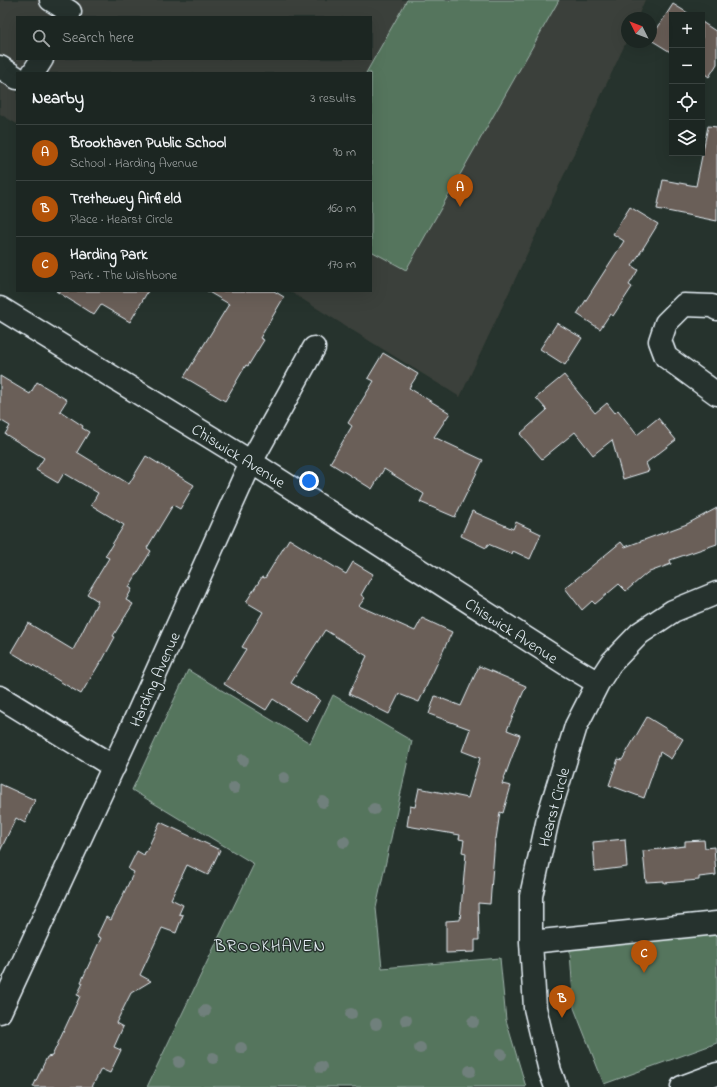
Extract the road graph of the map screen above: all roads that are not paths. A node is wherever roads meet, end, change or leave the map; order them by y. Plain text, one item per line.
1 (51, 0) edge
2 (68, 16) edge
3 (41, 60) edge
4 (0, 67) edge
5 (34, 72) edge
6 (16, 77) edge
7 (0, 308) edge
8 (717, 309) edge
9 (314, 348) dead end
10 (717, 394) edge
11 (251, 462) junction
12 (717, 593) edge
13 (598, 683) junction
14 (0, 697) edge
15 (114, 768) junction
16 (717, 924) edge
17 (531, 942) junction
18 (0, 1012) edge
19 (717, 1074) edge
20 (556, 1087) edge
21 (682, 1087) edge

1 - 2 street
3 - 5 street
4 - 6 street
7 - 11 street, Chiswick Avenue
8 - 10 street
9 - 11 street, Harding Avenue
11 - 13 street, Chiswick Avenue
11 - 15 street, Harding Avenue
12 - 13 street, Hearst Circle
13 - 17 street, Hearst Circle
14 - 15 street
15 - 18 street, Harding Avenue
16 - 17 street
17 - 20 street, Hearst Circle
19 - 21 street

